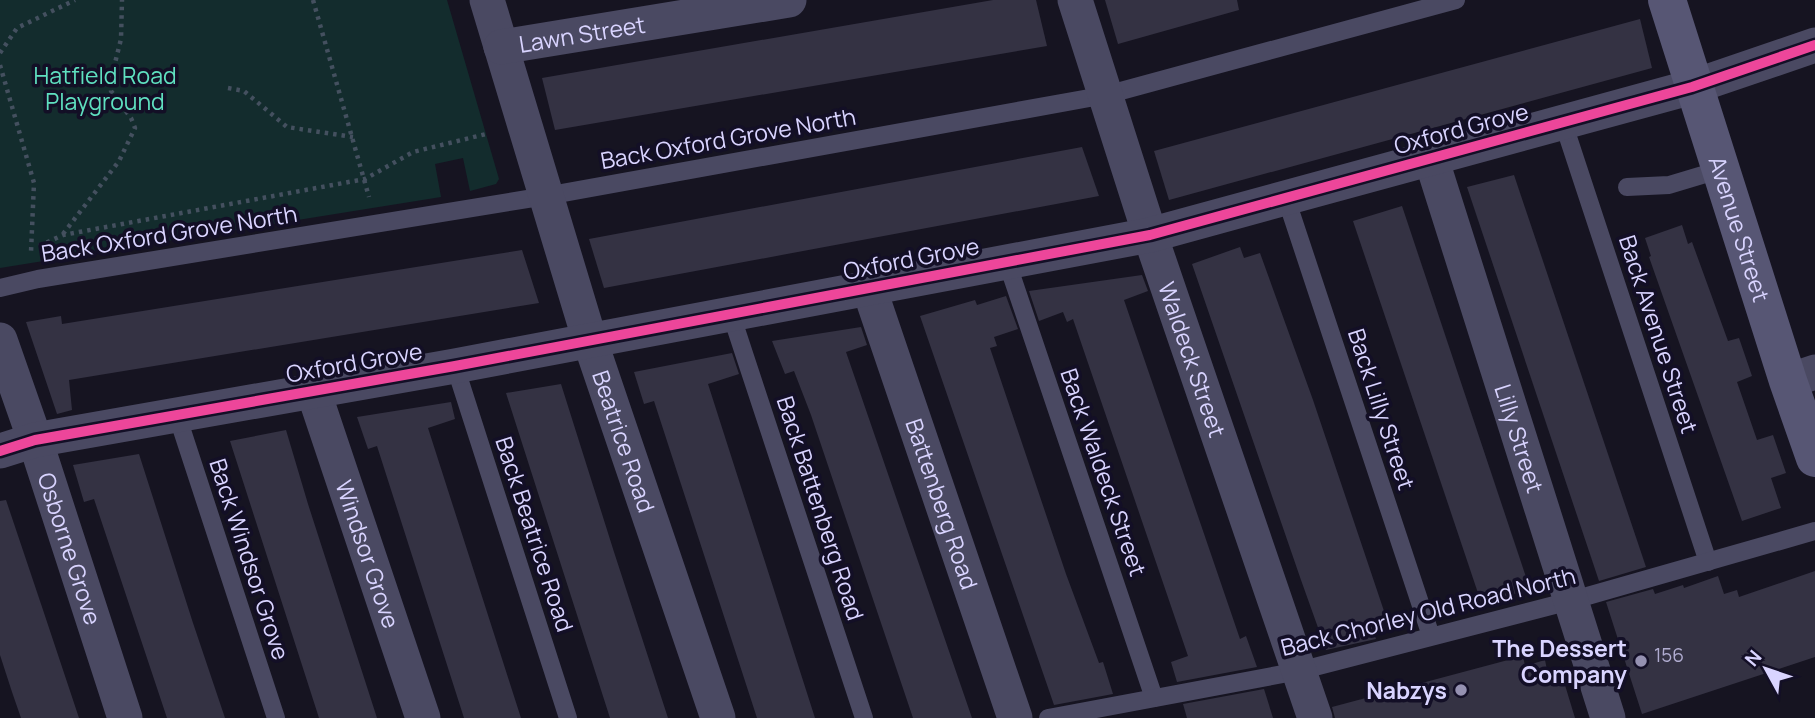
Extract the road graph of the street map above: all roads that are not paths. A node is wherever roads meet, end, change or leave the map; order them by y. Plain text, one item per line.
1 (487, 0) edge
2 (789, 0) edge
3 (1075, 0) edge
4 (1456, 0) edge
5 (1667, 0) edge
6 (1815, 45) edge
7 (501, 47) junction
8 (1692, 87) junction
9 (1106, 95) junction
10 (1563, 122) junction
11 (1431, 158) junction
12 (1720, 170) junction
13 (1626, 187) dead end
14 (546, 196) junction
15 (1286, 198) junction
16 (1150, 235) junction
17 (1007, 262) junction
18 (0, 288) edge
19 (869, 288) junction
20 (731, 314) junction
21 (0, 340) edge
22 (590, 341) junction
23 (455, 366) junction
24 (1801, 377) edge
25 (313, 390) junction
26 (177, 415) junction
27 (35, 440) junction
28 (0, 451) edge
29 (1815, 458) edge
30 (1815, 531) edge
31 (1708, 562) junction
32 (1570, 601) junction
33 (1431, 636) junction
34 (1299, 671) junction
35 (1154, 698) junction
36 (125, 718) edge
37 (276, 718) edge
38 (424, 718) edge
39 (568, 718) edge
40 (718, 718) edge
41 (864, 718) edge
42 (1015, 718) edge
43 (1048, 718) edge
44 (1315, 718) edge
45 (1608, 718) edge

1 - 7 street, Beatrice Road
2 - 7 street, Lawn Street
3 - 9 street, Waldeck Street
4 - 9 lane, Back Oxford Grove North
5 - 8 street, Avenue Street
6 - 8 street, Oxford Grove
7 - 14 street, Beatrice Road
8 - 10 street, Oxford Grove
8 - 12 street, Avenue Street
9 - 14 lane, Back Oxford Grove North
9 - 16 street, Waldeck Street
10 - 11 street, Oxford Grove
10 - 31 lane, Back Avenue Street
11 - 15 street, Oxford Grove
11 - 32 street, Lilly Street
12 - 13 lane
12 - 24 street, Avenue Street
14 - 18 lane, Back Oxford Grove North
14 - 22 street, Beatrice Road
15 - 16 street, Oxford Grove
15 - 33 lane, Back Lilly Street
16 - 17 street, Oxford Grove
16 - 34 street, Waldeck Street
17 - 19 street, Oxford Grove
17 - 35 lane, Back Waldeck Street
19 - 20 street, Oxford Grove
19 - 42 street, Battenberg Road
20 - 22 street, Oxford Grove
20 - 41 lane, Back Battenberg Road
21 - 27 street, Osborne Grove
22 - 23 street, Oxford Grove
22 - 40 street, Beatrice Road
23 - 25 street, Oxford Grove
23 - 39 lane, Back Beatrice Road
24 - 29 street, Avenue Street
25 - 26 street, Oxford Grove
25 - 38 street, Windsor Grove
26 - 27 street, Oxford Grove
26 - 37 lane, Back Windsor Grove
27 - 28 street, Oxford Grove
27 - 36 street, Osborne Grove
30 - 31 lane, Back Chorley Old Road North
31 - 32 lane, Back Chorley Old Road North
32 - 33 lane, Back Chorley Old Road North
32 - 45 street, Lilly Street
33 - 34 lane, Back Chorley Old Road North
34 - 35 lane, Back Chorley Old Road North
34 - 44 street, Waldeck Street
35 - 43 lane, Back Chorley Old Road North

